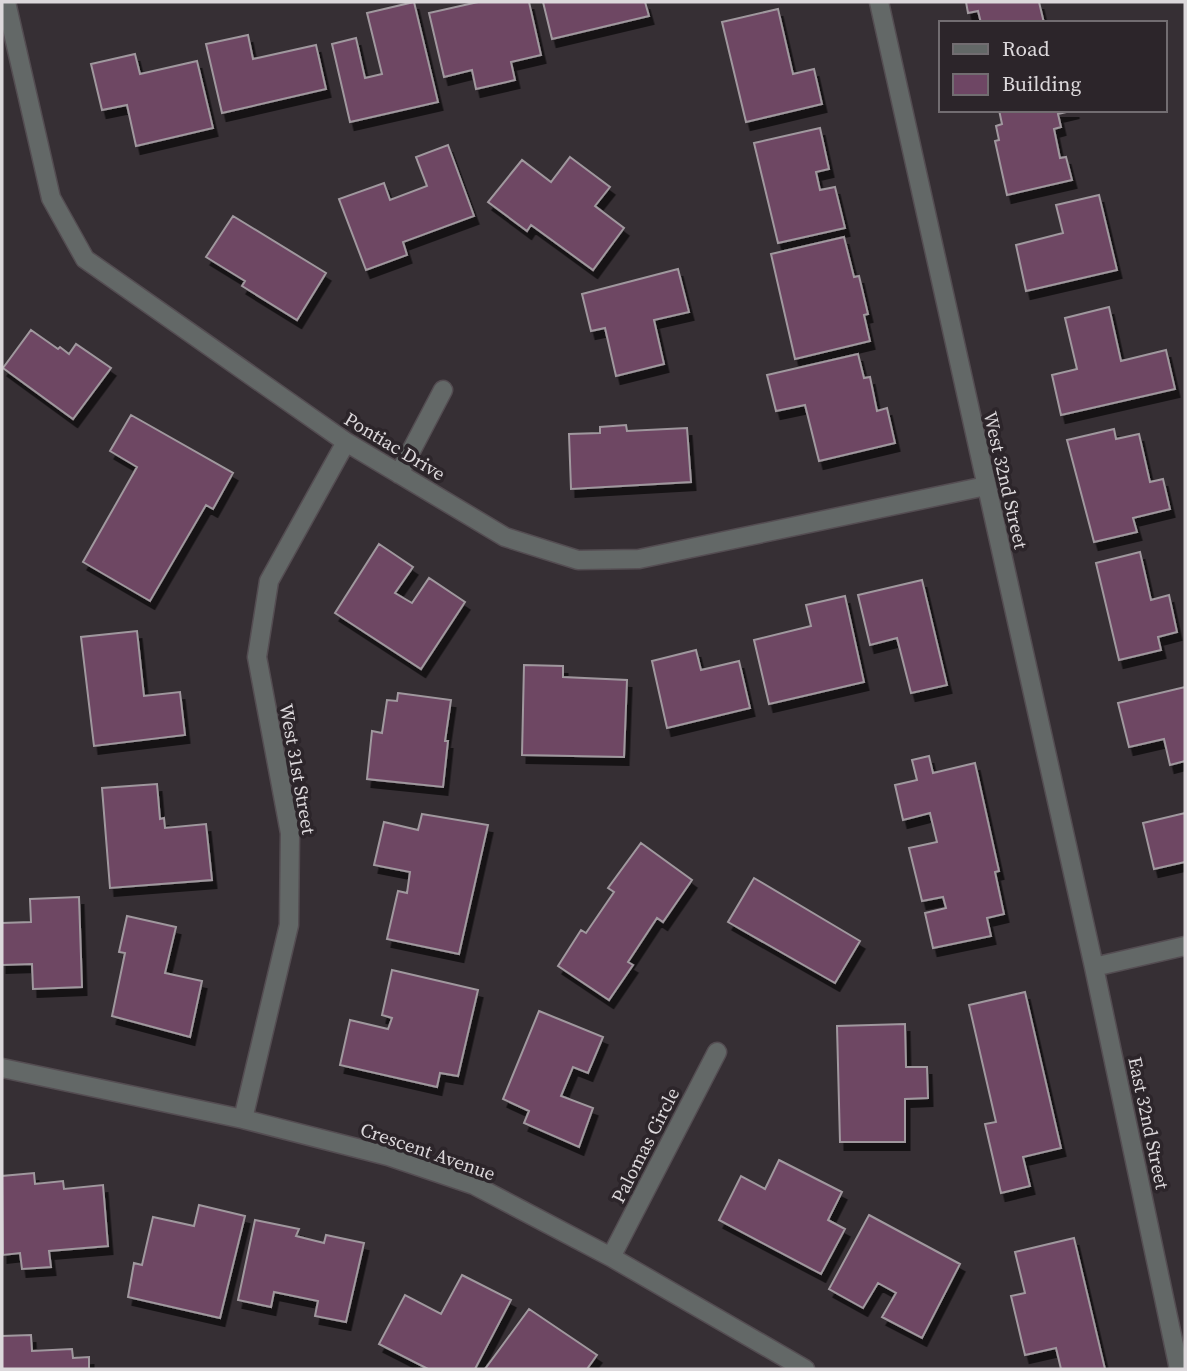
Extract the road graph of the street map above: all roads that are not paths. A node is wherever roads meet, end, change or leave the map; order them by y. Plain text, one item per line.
1 (6, 2) edge
2 (879, 2) edge
3 (443, 390) dead end
4 (346, 442) junction
5 (399, 474) junction
6 (986, 486) junction
7 (1185, 946) edge
8 (1094, 967) junction
9 (717, 1052) dead end
10 (2, 1068) edge
11 (243, 1119) junction
12 (611, 1257) junction
13 (805, 1369) edge
14 (1179, 1369) edge

1 - 4 street, Pontiac Drive
2 - 6 street, West 32nd Street
3 - 5 street
4 - 5 street, Pontiac Drive
4 - 11 street, West 31st Street
5 - 6 street, Pontiac Drive
6 - 8 street, West 32nd Street
7 - 8 street
8 - 14 street, East 32nd Street
9 - 12 street, Palomas Circle
10 - 11 street, Crescent Avenue
11 - 12 street, Crescent Avenue
12 - 13 street, Crescent Avenue

